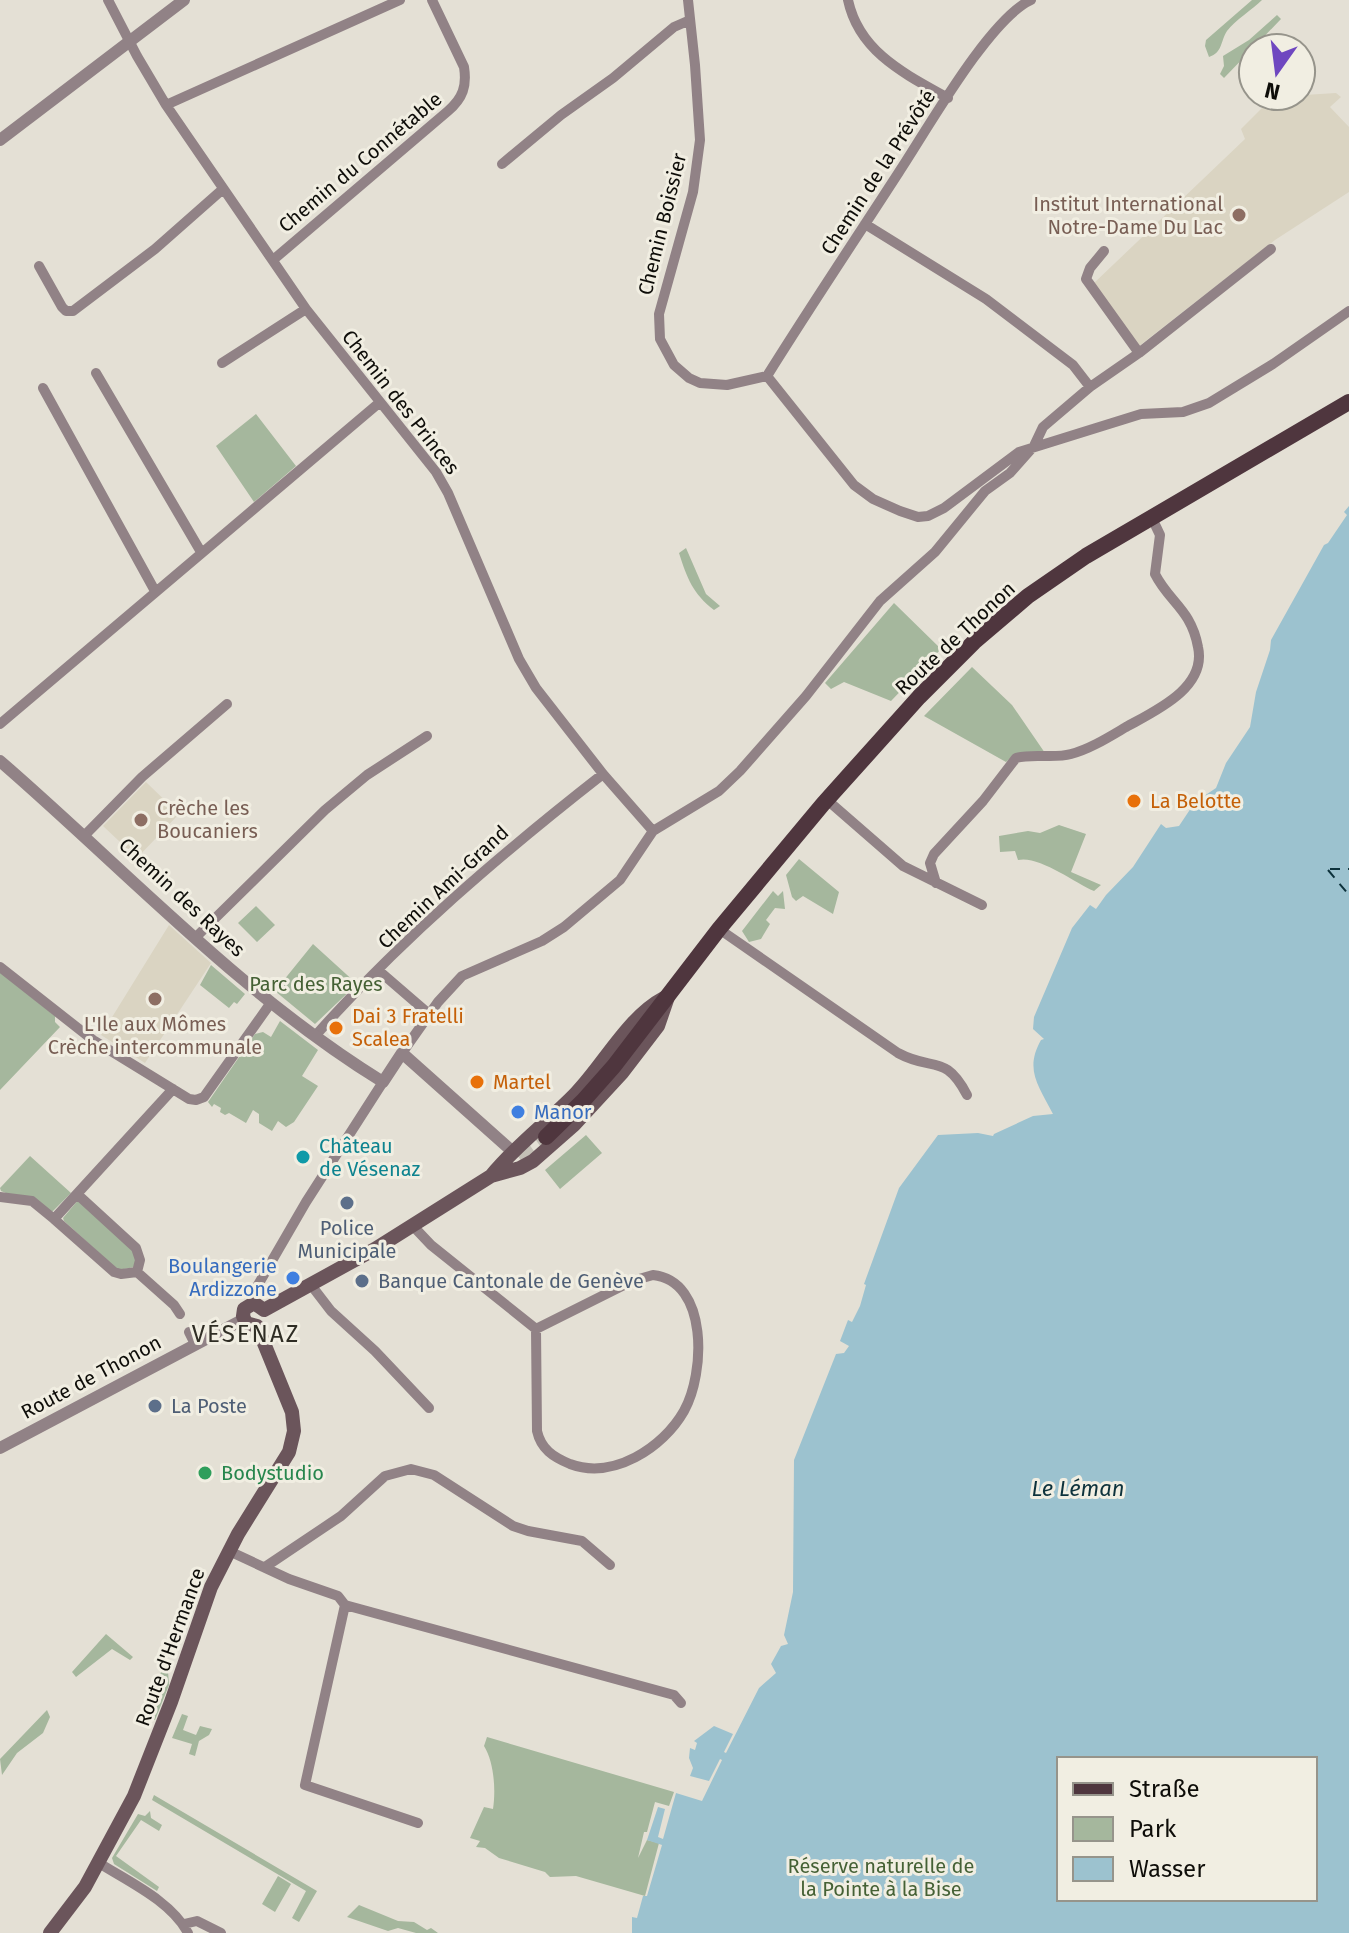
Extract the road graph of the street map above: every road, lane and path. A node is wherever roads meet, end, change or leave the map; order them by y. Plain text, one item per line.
1 (108, 0) edge
2 (184, 0) edge
3 (400, 0) edge
4 (432, 0) edge
5 (688, 0) edge
6 (848, 0) edge
7 (1031, 0) edge
8 (690, 20) junction
9 (129, 41) junction
10 (948, 98) junction
11 (166, 105) junction
12 (0, 140) edge
13 (502, 164) dead end
14 (223, 189) junction
15 (865, 224) junction
16 (1271, 249) dead end
17 (1104, 251) dead end
18 (273, 260) junction
19 (39, 266) dead end
20 (306, 309) junction
21 (1349, 311) edge
22 (1139, 353) junction
23 (222, 363) dead end
24 (96, 373) dead end
25 (767, 376) junction
26 (1090, 387) junction
27 (43, 388) dead end
28 (1349, 402) edge
29 (379, 403) junction
30 (1034, 446) junction
31 (1151, 516) junction
32 (201, 552) junction
33 (155, 591) junction
34 (227, 704) dead end
35 (0, 724) edge
36 (427, 736) dead end
37 (0, 761) edge
38 (603, 774) junction
39 (826, 799) junction
40 (653, 831) junction
41 (85, 835) junction
42 (936, 883) junction
43 (982, 905) dead end
44 (719, 929) junction
45 (195, 938) junction
46 (0, 967) edge
47 (378, 970) junction
48 (668, 996) junction
49 (270, 1004) junction
50 (429, 1014) junction
51 (316, 1035) junction
52 (402, 1053) junction
53 (383, 1082) junction
54 (173, 1089) junction
55 (967, 1095) dead end
56 (546, 1137) tunnel mouth
57 (512, 1151) junction
58 (525, 1166) junction
59 (491, 1176) junction
60 (77, 1194) junction
61 (0, 1197) edge
62 (54, 1219) junction
63 (413, 1226) junction
64 (137, 1272) junction
65 (311, 1285) junction
66 (258, 1307) junction
67 (180, 1314) dead end
68 (250, 1323) junction
69 (536, 1329) junction
70 (429, 1408) dead end
71 (0, 1448) edge
72 (229, 1551) junction
73 (610, 1565) dead end
74 (265, 1567) junction
75 (345, 1605) junction
76 (681, 1703) dead end
77 (418, 1823) dead end
78 (99, 1863) junction
79 (186, 1929) edge
80 (50, 1933) edge
81 (221, 1933) edge

1 - 9 street, Chemin des Princes
2 - 9 street
3 - 11 street
4 - 18 street, Chemin du Connétable
5 - 8 street, Chemin Boissier
6 - 10 street
7 - 10 street, Chemin de la Prévôté
8 - 13 street
8 - 25 street, Chemin Boissier
9 - 11 street, Chemin des Princes
9 - 12 street
10 - 15 street, Chemin de la Prévôté
11 - 14 street, Chemin des Princes
14 - 18 street, Chemin des Princes
14 - 19 street
15 - 25 street, Chemin de la Prévôté
15 - 26 street
16 - 22 street
17 - 22 street
18 - 20 street, Chemin des Princes
20 - 23 street
20 - 29 street, Chemin des Princes
21 - 30 street
22 - 26 street
24 - 32 street
25 - 30 street
26 - 30 street
27 - 33 street
28 - 31 main road, Route de Thonon
29 - 32 street
29 - 38 street, Chemin des Princes
30 - 40 street
31 - 39 main road, Route de Thonon
31 - 42 street
32 - 33 street
33 - 35 street
34 - 41 street
36 - 45 street
37 - 41 street, Chemin des Rayes
38 - 40 street, Chemin des Princes
38 - 47 street, Chemin Ami-Grand
39 - 42 street
39 - 44 main road, Route de Thonon
40 - 50 street
41 - 45 street, Chemin des Rayes
42 - 43 street
44 - 48 main road, Route de Thonon
44 - 55 street
45 - 49 street, Chemin des Rayes
46 - 54 street
47 - 50 street
47 - 51 street, Chemin Ami-Grand
48 - 56 main road
48 - 57 main road, Route de Thonon
48 - 58 main road, Route de Thonon
49 - 51 street, Chemin des Rayes
49 - 54 street
50 - 52 street
51 - 53 street, Chemin des Rayes
52 - 53 street
52 - 57 street
53 - 66 street
54 - 60 street
57 - 58 main road
57 - 59 main road, Route de Thonon
58 - 59 main road, Route de Thonon
59 - 63 main road, Route de Thonon
60 - 62 street
60 - 64 street
61 - 62 street
62 - 64 street
63 - 65 main road, Route de Thonon
63 - 69 street
64 - 67 street
65 - 66 main road, Route de Thonon
65 - 70 street
66 - 68 main road
68 - 71 street, Route de Thonon
68 - 72 main road, Route d'Hermance
69 - 69 street
72 - 74 street
72 - 78 main road, Route d'Hermance
73 - 74 street
74 - 75 street
75 - 76 street
75 - 77 street
78 - 79 street
78 - 80 main road, Route d'Hermance
79 - 81 street

